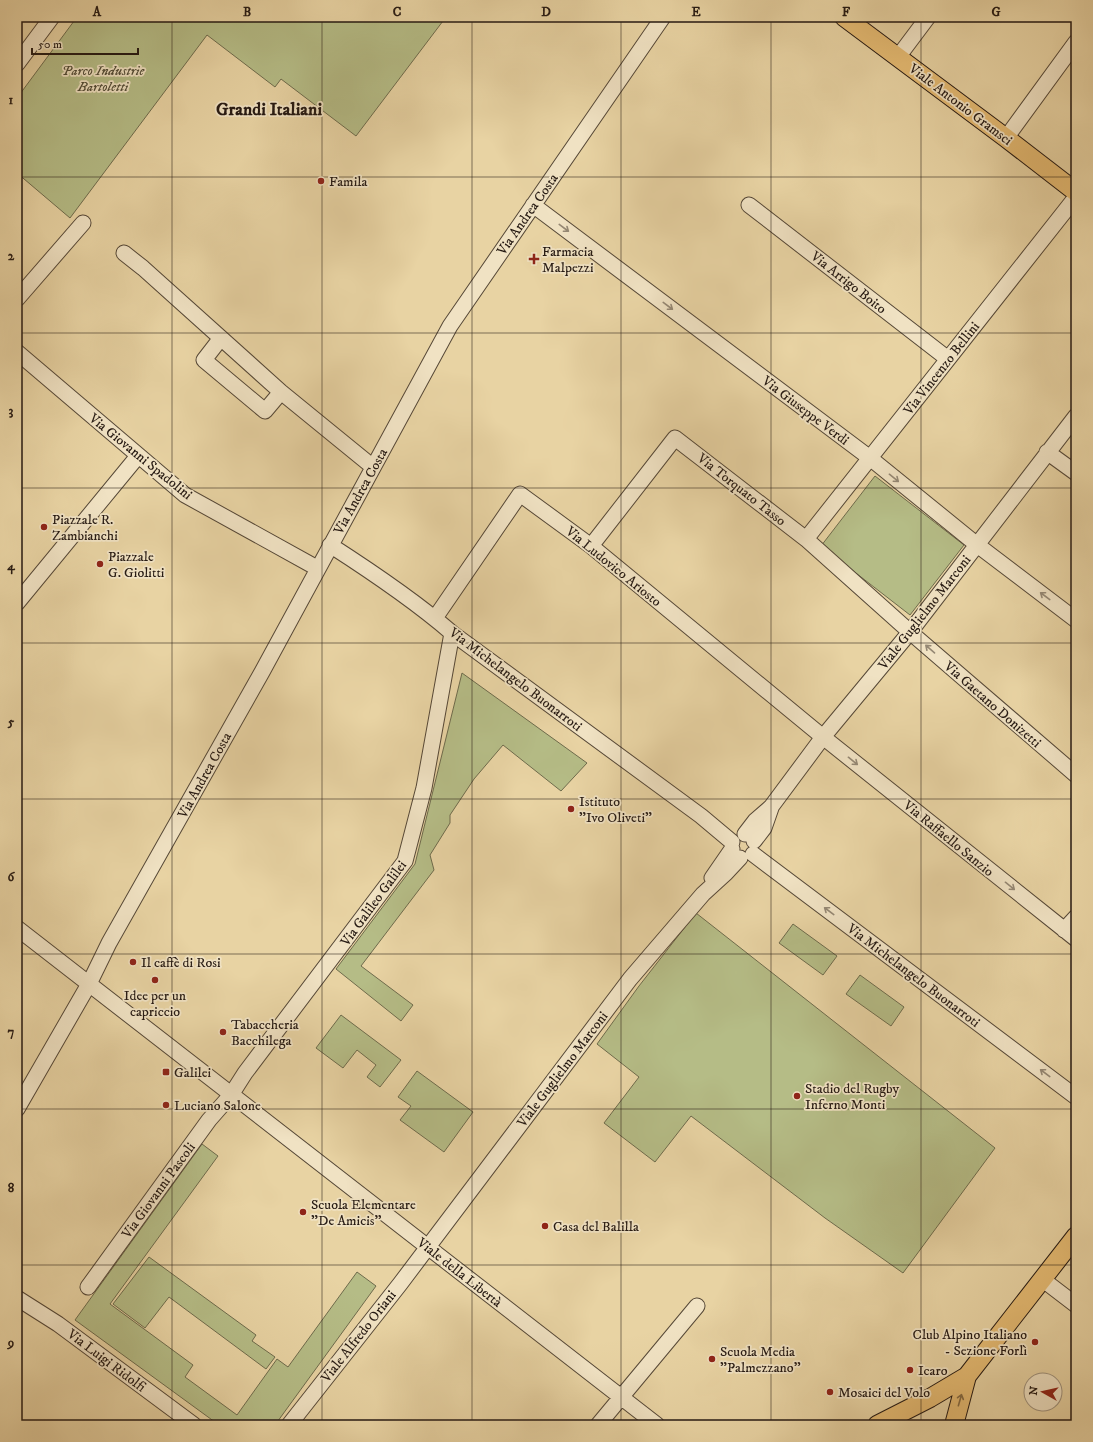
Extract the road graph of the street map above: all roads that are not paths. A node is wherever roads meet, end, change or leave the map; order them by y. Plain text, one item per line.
1 (52, 17) edge
2 (663, 17) edge
3 (844, 17) edge
4 (928, 17) edge
5 (1076, 42) edge
6 (898, 57) junction
7 (17, 64) edge
8 (1006, 138) junction
9 (1076, 192) edge
10 (1076, 197) edge
11 (533, 205) junction
12 (749, 205) dead end
13 (83, 223) dead end
14 (124, 253) dead end
15 (17, 299) edge
16 (221, 338) junction
17 (17, 352) edge
18 (948, 359) junction
19 (281, 392) junction
20 (1076, 416) edge
21 (1047, 452) junction
22 (138, 456) junction
23 (870, 458) junction
24 (373, 467) junction
25 (1076, 473) edge
26 (806, 539) junction
27 (976, 544) junction
28 (330, 545) junction
29 (591, 546) junction
30 (317, 568) junction
31 (17, 603) edge
32 (435, 618) junction
33 (1076, 620) edge
34 (910, 632) junction
35 (452, 633) junction
36 (823, 737) junction
37 (1076, 775) edge
38 (742, 845) junction
39 (1076, 917) edge
40 (17, 928) edge
41 (1070, 935) edge
42 (89, 984) junction
43 (231, 1095) junction
44 (1076, 1097) edge
45 (17, 1109) edge
46 (1076, 1236) edge
47 (427, 1247) junction
48 (1042, 1279) junction
49 (88, 1287) dead end
50 (17, 1298) edge
51 (698, 1306) dead end
52 (1076, 1306) edge
53 (966, 1376) junction
54 (620, 1397) junction
55 (194, 1425) edge
56 (288, 1425) edge
57 (598, 1425) edge
58 (656, 1425) edge
59 (878, 1425) edge
60 (906, 1425) edge
61 (954, 1425) edge

1 - 7 street
2 - 11 street, Via Andrea Costa
3 - 6 main road, Viale Antonio Gramsci
4 - 6 street
5 - 8 street
6 - 8 main road, Viale Antonio Gramsci
8 - 9 main road, Viale Antonio Gramsci
10 - 18 street, Via Vincenzo Bellini
11 -> 23 street, Via Giuseppe Verdi
11 - 24 street, Via Andrea Costa
12 - 18 street, Via Arrigo Boito
13 - 15 street
14 - 16 street
16 - 19 street
16 - 19 street
17 - 22 street, Via Giovanni Spadolini
18 - 23 street, Via Vincenzo Bellini
19 - 24 street
20 - 21 street, Viale Guglielmo Marconi
21 - 25 street
21 - 27 street, Viale Guglielmo Marconi
22 - 30 street, Via Giovanni Spadolini
22 - 31 street
23 - 26 street, Via Vincenzo Bellini
23 -> 27 street, Via Giuseppe Verdi
24 - 28 street, Via Andrea Costa
26 - 29 street, Via Torquato Tasso
26 - 34 street, Via Torquato Tasso
33 -> 27 street, Via Giuseppe Verdi
27 - 34 street, Viale Guglielmo Marconi
28 - 30 street, Via Andrea Costa
28 - 32 street, Via Michelangelo Buonarroti
29 - 32 street, Via Ludovico Ariosto
29 - 36 street, Via Ludovico Ariosto
30 - 42 street, Via Andrea Costa
32 - 35 street, Via Michelangelo Buonarroti
34 - 36 street, Viale Guglielmo Marconi
37 -> 34 street, Via Gaetano Donizetti
35 - 38 street, Via Michelangelo Buonarroti
35 - 43 street, Via Galileo Galilei
36 - 38 street, Viale Guglielmo Marconi
36 -> 41 street, Via Raffaello Sanzio
44 -> 38 street, Via Michelangelo Buonarroti
38 - 47 street, Viale Guglielmo Marconi
39 - 41 street
40 - 42 street, Viale della Libertà
42 - 43 street, Viale della Libertà
42 - 45 street, Via Andrea Costa
43 - 47 street, Viale della Libertà
43 - 49 street, Via Giovanni Pascoli
46 - 48 main road
47 - 54 street, Viale della Libertà
47 - 56 street, Viale Alfredo Oriani
48 - 52 street
48 - 53 main road
50 - 55 street, Via Luigi Ridolfi
51 - 54 street
53 - 59 main road
61 -> 53 main road
54 - 57 street
54 - 58 street, Viale della Libertà
59 - 60 main road

